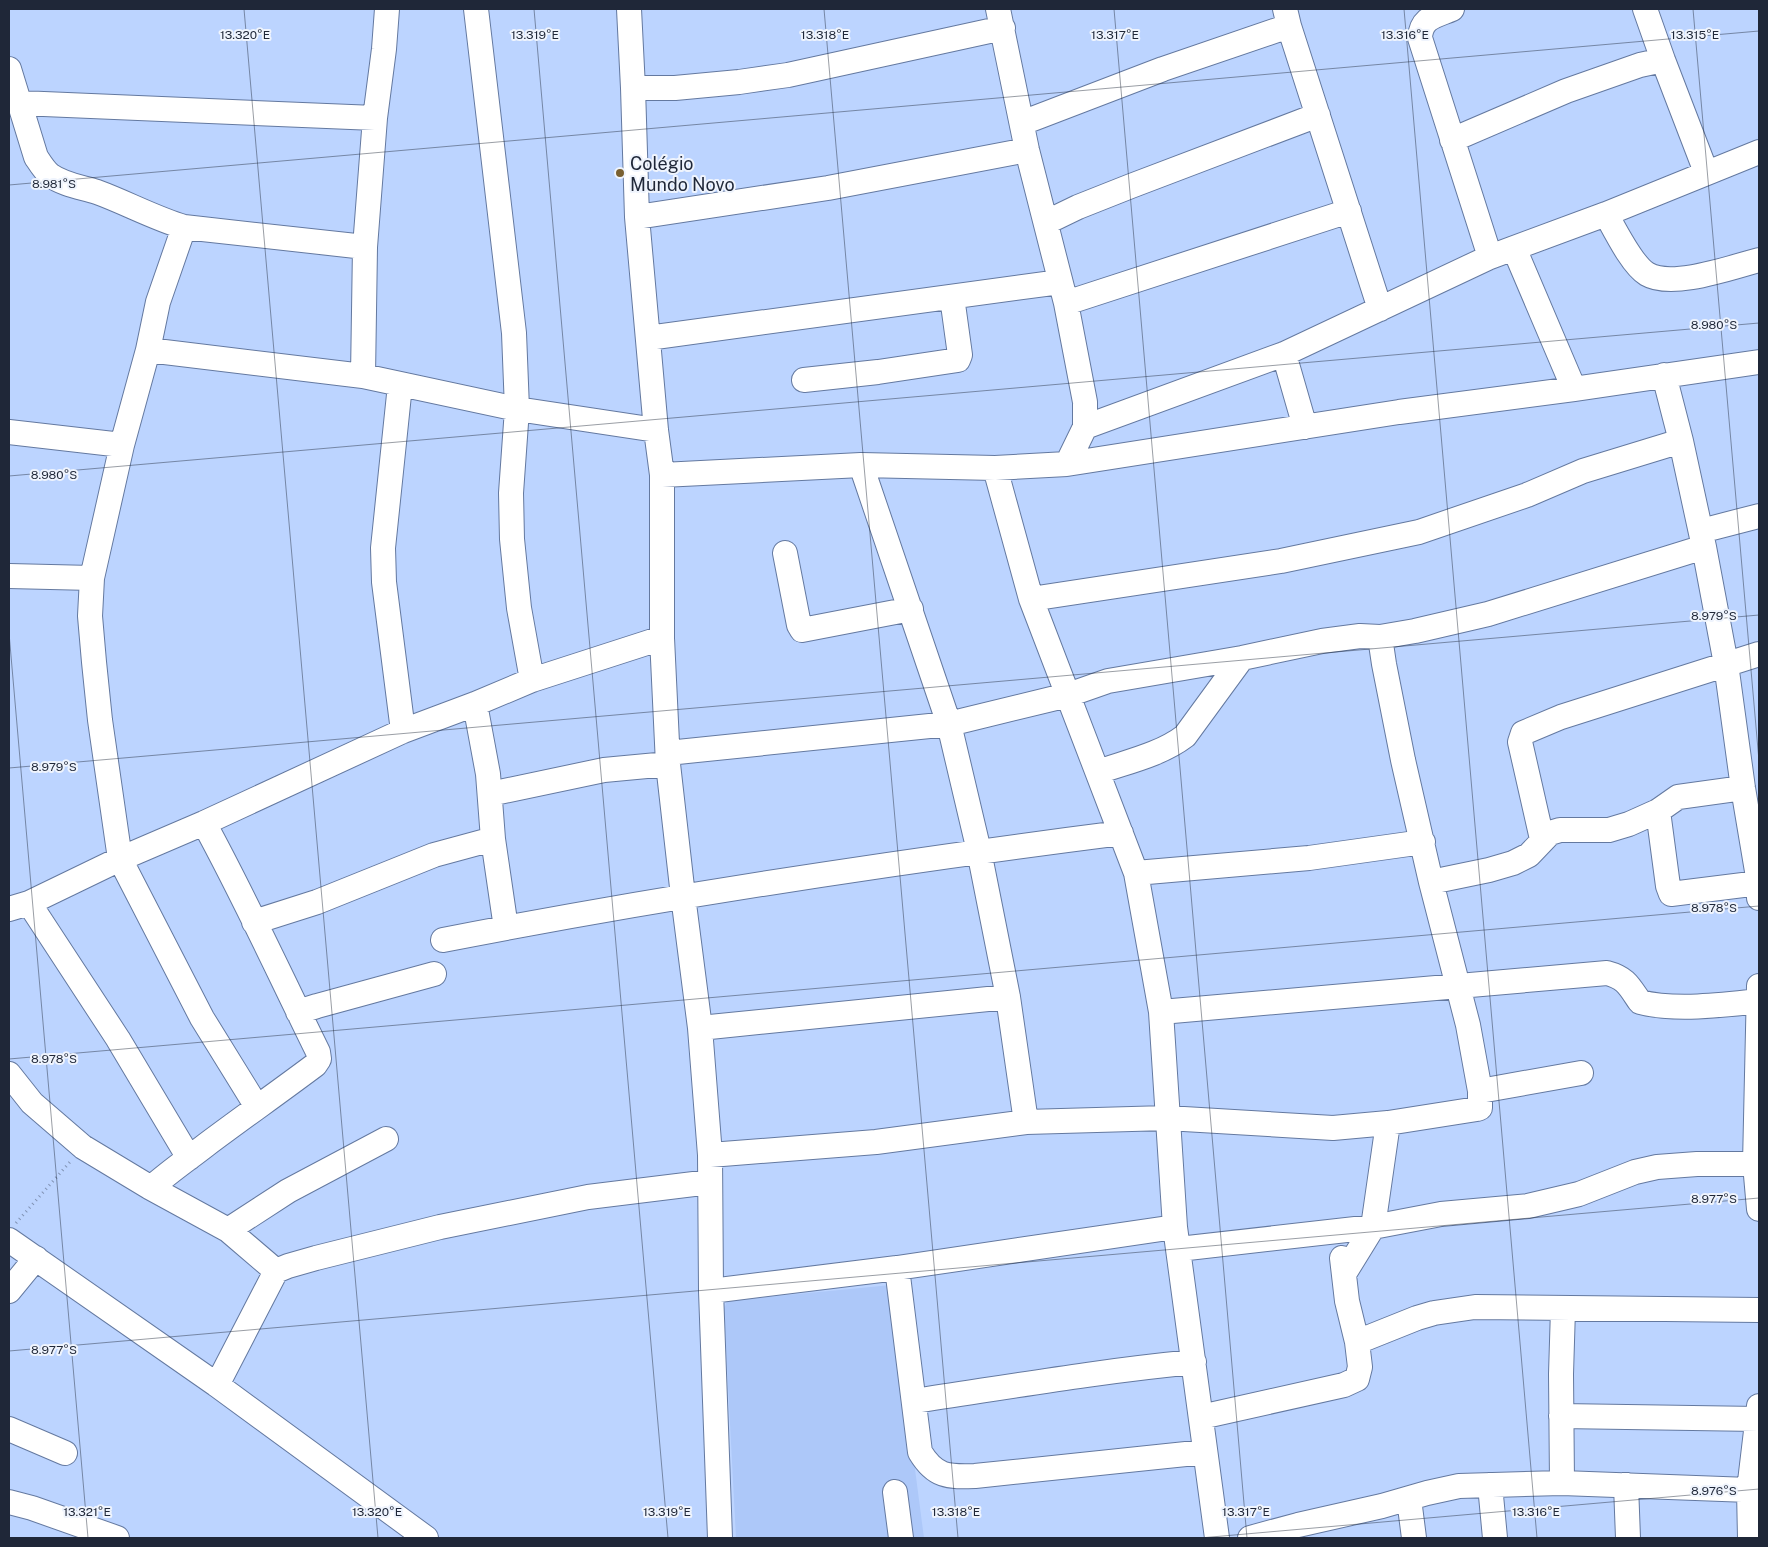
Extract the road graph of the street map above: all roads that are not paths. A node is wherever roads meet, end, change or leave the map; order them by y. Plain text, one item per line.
1 (387, 9) edge
2 (476, 9) edge
3 (629, 9) edge
4 (1452, 9) edge
5 (1645, 9) edge
6 (1287, 17) edge
7 (1001, 18) edge
8 (1663, 60) junction
9 (9, 69) edge
10 (633, 88) junction
11 (20, 103) junction
12 (1318, 115) junction
13 (375, 118) junction
14 (1022, 123) junction
15 (1452, 140) junction
16 (1027, 150) junction
17 (1759, 152) edge
18 (1706, 172) junction
19 (1349, 211) junction
20 (1606, 214) junction
21 (637, 217) junction
22 (1047, 222) junction
23 (184, 227) junction
24 (365, 247) junction
25 (1514, 248) junction
26 (1490, 257) junction
27 (1759, 260) edge
28 (1063, 292) junction
29 (952, 296) junction
30 (1380, 309) junction
31 (648, 338) junction
32 (148, 350) junction
33 (1284, 354) junction
34 (1759, 362) edge
35 (1664, 375) junction
36 (362, 376) junction
37 (804, 380) dead end
38 (400, 385) junction
39 (1574, 389) junction
40 (517, 409) junction
41 (1085, 427) junction
42 (1305, 427) junction
43 (656, 430) junction
44 (9, 432) edge
45 (1681, 441) junction
46 (122, 445) junction
47 (1067, 464) junction
48 (861, 466) junction
49 (995, 468) junction
50 (662, 475) junction
51 (1759, 516) edge
52 (1703, 539) junction
53 (785, 553) dead end
54 (9, 576) edge
55 (92, 578) junction
56 (1031, 599) junction
57 (911, 609) junction
58 (1380, 637) junction
59 (662, 638) junction
60 (1759, 654) edge
61 (1242, 658) junction
62 (1726, 664) junction
63 (532, 680) junction
64 (1068, 695) junction
65 (475, 704) junction
66 (949, 724) junction
67 (403, 731) junction
68 (668, 758) junction
69 (1098, 772) junction
70 (1748, 775) edge
71 (490, 794) junction
72 (1658, 811) junction
73 (204, 823) junction
74 (1121, 833) junction
75 (493, 839) junction
76 (1542, 839) junction
77 (1422, 842) junction
78 (980, 851) junction
79 (120, 859) junction
80 (1136, 873) junction
81 (1431, 882) junction
82 (1759, 883) edge
83 (683, 896) junction
84 (1759, 898) edge
85 (19, 906) edge
86 (254, 922) junction
87 (506, 928) junction
88 (443, 940) dead end
89 (434, 974) dead end
90 (1458, 985) junction
91 (1759, 986) edge
92 (1008, 997) junction
93 (1759, 1001) edge
94 (298, 1012) junction
95 (1161, 1012) junction
96 (700, 1028) junction
97 (1581, 1073) dead end
98 (9, 1074) edge
99 (1480, 1091) junction
100 (257, 1107) junction
101 (1167, 1118) junction
102 (1026, 1122) junction
103 (1388, 1123) junction
104 (386, 1140) dead end
105 (710, 1156) junction
106 (189, 1158) junction
107 (1754, 1164) junction
108 (710, 1182) junction
109 (152, 1188) junction
110 (1759, 1209) edge
111 (1373, 1227) junction
112 (228, 1230) junction
113 (1340, 1231) junction
114 (12, 1232) edge
115 (1177, 1238) junction
116 (36, 1258) junction
117 (897, 1268) junction
118 (276, 1271) junction
119 (1344, 1274) junction
120 (711, 1291) junction
121 (9, 1292) edge
122 (1563, 1308) junction
123 (1759, 1310) edge
124 (1357, 1342) junction
125 (1194, 1362) junction
126 (217, 1385) junction
127 (914, 1401) junction
128 (1759, 1413) edge
129 (1562, 1416) junction
130 (1201, 1417) junction
131 (9, 1428) edge
132 (1205, 1452) junction
133 (65, 1453) dead end
134 (1562, 1483) junction
135 (1490, 1485) junction
136 (1626, 1485) junction
137 (895, 1492) dead end
138 (1409, 1499) junction
139 (9, 1502) edge
140 (1752, 1502) edge
141 (399, 1530) edge
142 (107, 1536) edge
143 (426, 1538) edge
144 (720, 1538) edge
145 (901, 1538) edge
146 (1218, 1538) edge
147 (1250, 1538) edge
148 (1414, 1538) edge
149 (1494, 1538) edge
150 (1628, 1538) edge
151 (1750, 1538) edge

1 - 13 street
2 - 40 street
3 - 10 street
4 - 15 street
5 - 8 street
6 - 12 street
6 - 14 street
7 - 10 street
7 - 14 street
8 - 15 street
8 - 18 street
9 - 11 street
10 - 21 street
11 - 13 street
11 - 23 street
12 - 19 street
12 - 22 street
13 - 24 street
14 - 16 street
15 - 26 street
16 - 21 street
16 - 22 street
17 - 18 street
18 - 20 street
19 - 28 street
19 - 30 street
20 - 25 street
20 - 27 street
21 - 31 street
22 - 28 street
23 - 24 street
23 - 32 street
24 - 36 street
25 - 26 street
25 - 39 street
26 - 30 street
28 - 29 street
28 - 41 street
29 - 31 street
29 - 37 street
30 - 33 street
31 - 43 street
32 - 36 street
32 - 46 street
33 - 41 street
33 - 42 street
34 - 35 street
35 - 39 street
35 - 45 street
36 - 38 street
38 - 40 street
38 - 67 street
39 - 42 street
40 - 43 street
40 - 63 street
41 - 47 street
42 - 47 street
43 - 50 street
44 - 46 street
45 - 52 street
45 - 56 street
46 - 55 street
47 - 49 street
48 - 49 street
48 - 50 street
48 - 57 street
49 - 56 street
50 - 59 street
51 - 52 street
52 - 58 street
52 - 62 street
53 - 57 street
54 - 55 street
55 - 79 street
56 - 64 street
57 - 66 street
58 - 61 street
58 - 77 street
59 - 63 street
59 - 68 street
60 - 62 street
61 - 64 street
61 - 69 street
62 - 70 street
62 - 76 street
63 - 65 street
64 - 66 street
64 - 69 street
65 - 67 street
65 - 71 street
66 - 68 street
66 - 78 street
67 - 73 street
68 - 71 street
68 - 83 street
69 - 74 street
70 - 72 street
70 - 82 street
71 - 75 street
72 - 76 street
72 - 82 street
73 - 79 street
73 - 86 street
74 - 78 street
74 - 80 street
75 - 86 street
75 - 87 street
76 - 81 street
77 - 80 street
77 - 81 street
78 - 83 street
78 - 92 street
79 - 85 street
79 - 100 street
80 - 95 street
81 - 90 street
82 - 84 street
83 - 87 street
83 - 96 street
85 - 106 street
86 - 94 street
87 - 88 street
89 - 94 street
90 - 93 street
90 - 95 street
90 - 99 street
91 - 93 street
92 - 96 street
92 - 102 street
93 - 107 street
94 - 100 street
95 - 101 street
96 - 105 street
97 - 99 street
98 - 109 street
99 - 103 street
100 - 106 street
101 - 102 street
101 - 103 street
101 - 115 street
102 - 105 street
103 - 111 street
104 - 112 street
105 - 108 street
106 - 109 street
107 - 110 street
107 - 111 street
108 - 118 street
108 - 120 street
109 - 112 street
111 - 113 street
111 - 119 street
112 - 118 street
113 - 115 street
113 - 119 street
114 - 116 street
115 - 117 street
115 - 125 street
116 - 121 street
116 - 126 street
117 - 120 street
117 - 127 street
118 - 126 street
119 - 124 street
120 - 144 street
122 - 123 street
122 - 124 street
122 - 129 street
124 - 130 street
125 - 127 street
125 - 130 street
126 - 141 street
127 - 132 street
128 - 129 street
128 - 140 street
129 - 134 street
130 - 132 street
131 - 133 street
132 - 146 street
134 - 135 street
134 - 136 street
135 - 138 street
135 - 149 street
136 - 140 street
136 - 150 street
137 - 145 street
138 - 147 street
138 - 148 street
139 - 142 street
140 - 151 street
141 - 143 street

